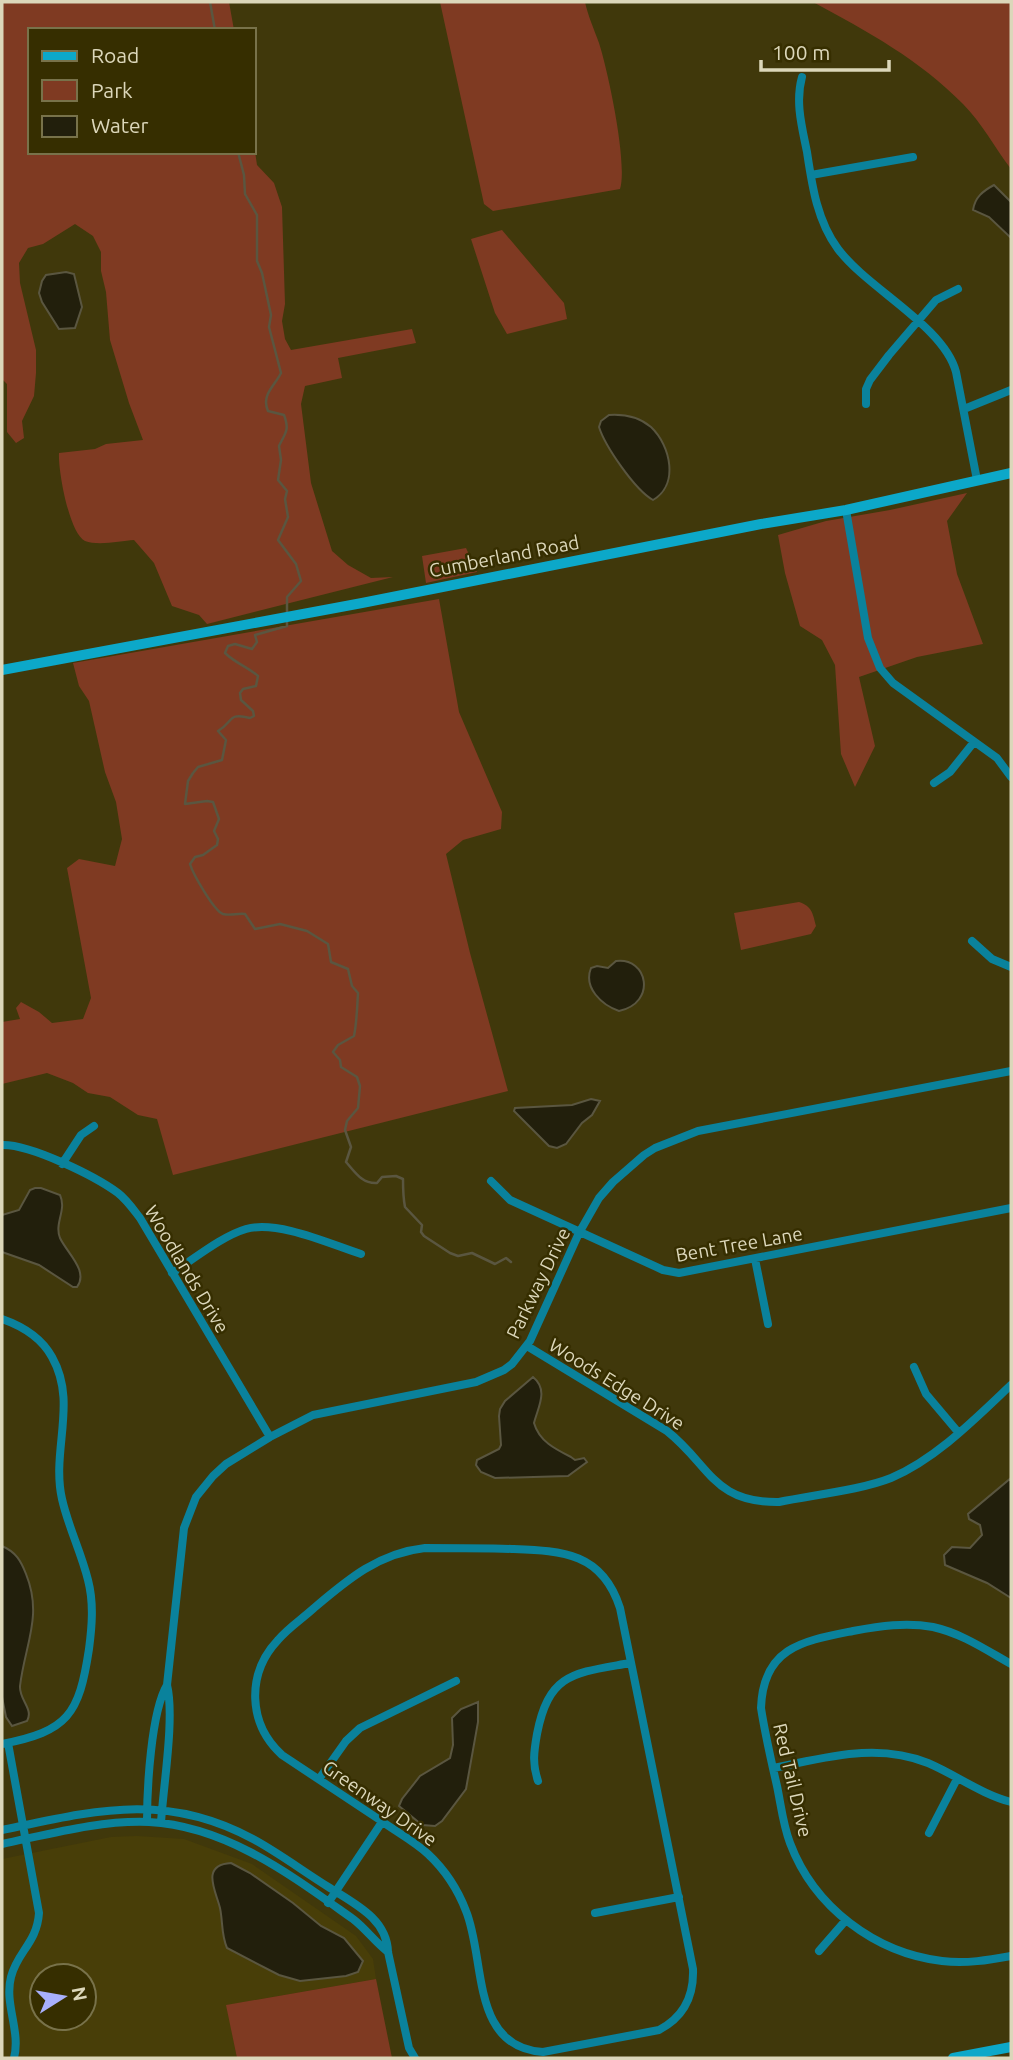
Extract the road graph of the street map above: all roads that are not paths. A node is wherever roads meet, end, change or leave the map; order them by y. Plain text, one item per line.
1 (802, 78) dead end
2 (913, 157) dead end
3 (811, 176) junction
4 (958, 289) dead end
5 (917, 321) junction
6 (1011, 390) edge
7 (866, 404) dead end
8 (964, 409) junction
9 (1011, 473) edge
10 (977, 480) junction
11 (846, 510) junction
12 (2, 670) edge
13 (974, 742) junction
14 (1011, 777) edge
15 (934, 783) dead end
16 (972, 941) dead end
17 (1011, 967) edge
18 (1011, 1071) edge
19 (94, 1126) dead end
20 (2, 1145) edge
21 (62, 1164) junction
22 (491, 1181) dead end
23 (1011, 1208) edge
24 (579, 1233) junction
25 (361, 1254) dead end
26 (755, 1259) junction
27 (172, 1273) junction
28 (2, 1319) edge
29 (768, 1324) dead end
30 (527, 1346) junction
31 (914, 1367) dead end
32 (1011, 1385) edge
33 (958, 1432) junction
34 (270, 1437) junction
35 (630, 1663) junction
36 (1011, 1664) edge
37 (456, 1681) dead end
38 (167, 1685) junction
39 (5, 1743) edge
40 (773, 1768) junction
41 (319, 1779) junction
42 (957, 1779) junction
43 (538, 1782) dead end
44 (1011, 1802) edge
45 (147, 1808) junction
46 (162, 1809) junction
47 (147, 1822) junction
48 (382, 1822) junction
49 (161, 1823) junction
50 (24, 1825) junction
51 (2, 1830) edge
52 (929, 1833) dead end
53 (27, 1839) junction
54 (2, 1844) edge
55 (336, 1892) junction
56 (679, 1897) junction
57 (328, 1903) junction
58 (595, 1913) dead end
59 (846, 1920) junction
60 (819, 1951) dead end
61 (388, 1952) junction
62 (1011, 1956) edge
63 (1011, 2047) edge
64 (409, 2048) junction
65 (13, 2058) edge
66 (408, 2058) edge
67 (415, 2058) edge
68 (953, 2058) edge

1 - 3 street
2 - 3 street
3 - 5 street
4 - 5 street
5 - 7 street
5 - 8 street
6 - 8 street
8 - 10 street
9 - 10 main road, Cumberland Road
10 - 11 main road, Cumberland Road
11 - 12 main road, Cumberland Road
11 - 13 street
13 - 14 street
13 - 15 street
16 - 17 street
18 - 24 street, Parkway Drive
19 - 21 street
20 - 21 street, Woodlands Drive
21 - 27 street, Woodlands Drive
22 - 24 street, Bent Tree Lane
23 - 26 street, Bent Tree Lane
24 - 26 street, Bent Tree Lane
24 - 30 street, Parkway Drive
25 - 27 street
26 - 29 street
27 - 34 street, Woodlands Drive
28 - 39 street
30 - 33 street, Woods Edge Drive
30 - 34 street, Parkway Drive
31 - 33 street
32 - 33 street, Woods Edge Drive
34 - 38 street, Parkway Drive
35 - 41 street, Greenway Drive
35 - 43 street
35 - 56 street, Greenway Drive
36 - 40 street, Red Tail Drive
37 - 41 street
38 - 45 street, Parkway Drive
38 - 46 street, Parkway Drive
39 - 50 street
40 - 42 street
40 - 59 street, Red Tail Drive
41 - 48 street, Greenway Drive
42 - 44 street
42 - 52 street
45 - 46 street
45 - 47 street, Parkway Drive
45 - 50 street
46 - 49 street, Parkway Drive
46 - 55 street
47 - 49 street
47 - 53 street
48 - 55 street
48 - 56 street, Greenway Drive
49 - 57 street
50 - 51 street
50 - 53 street
53 - 54 street
53 - 65 street
55 - 57 street
55 - 61 street
56 - 58 street
57 - 61 street
59 - 60 street
59 - 62 street, Red Tail Drive
61 - 64 street
63 - 68 main road
64 - 66 street
64 - 67 street

